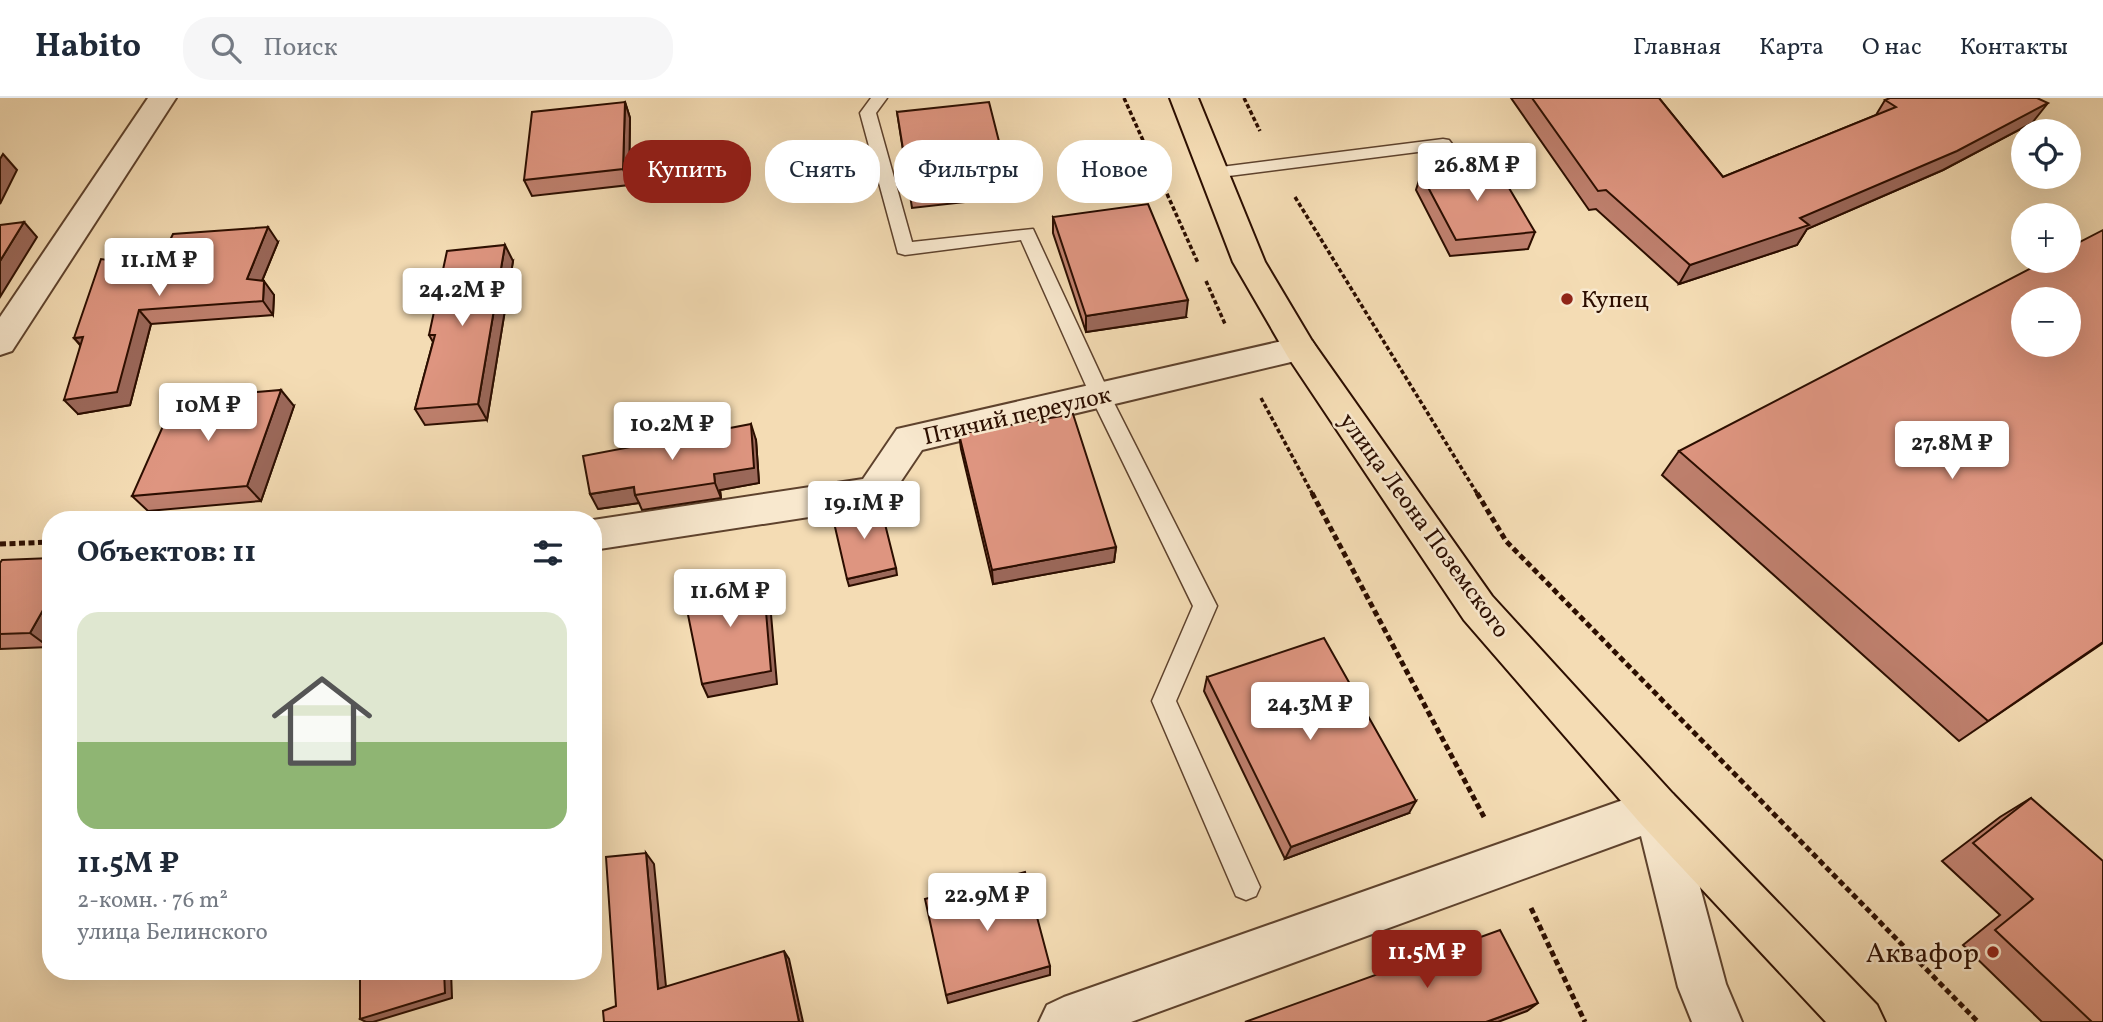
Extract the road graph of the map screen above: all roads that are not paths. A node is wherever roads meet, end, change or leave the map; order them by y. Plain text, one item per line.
1 (162, 98) edge
2 (879, 98) edge
3 (1184, 98) edge
4 (1443, 144) dead end
5 (1278, 166) joint
6 (1213, 173) junction
7 (0, 343) edge
8 (1300, 349) junction
9 (1101, 397) junction
10 (602, 534) edge
11 (1657, 809) junction
12 (1246, 887) dead end
13 (1064, 1022) edge
14 (1717, 1022) edge
15 (1860, 1022) edge

1 - 7 street
2 - 9 lane
3 - 6 main road, улица Леона Поземского
4 - 5 lane
5 - 6 lane
6 - 8 main road, улица Леона Поземского
8 - 9 street, Птичий переулок
8 - 11 main road, улица Леона Поземского
9 - 10 street, Птичий переулок
9 - 12 lane
11 - 13 street
11 - 14 street
11 - 15 main road, улица Леона Поземского

